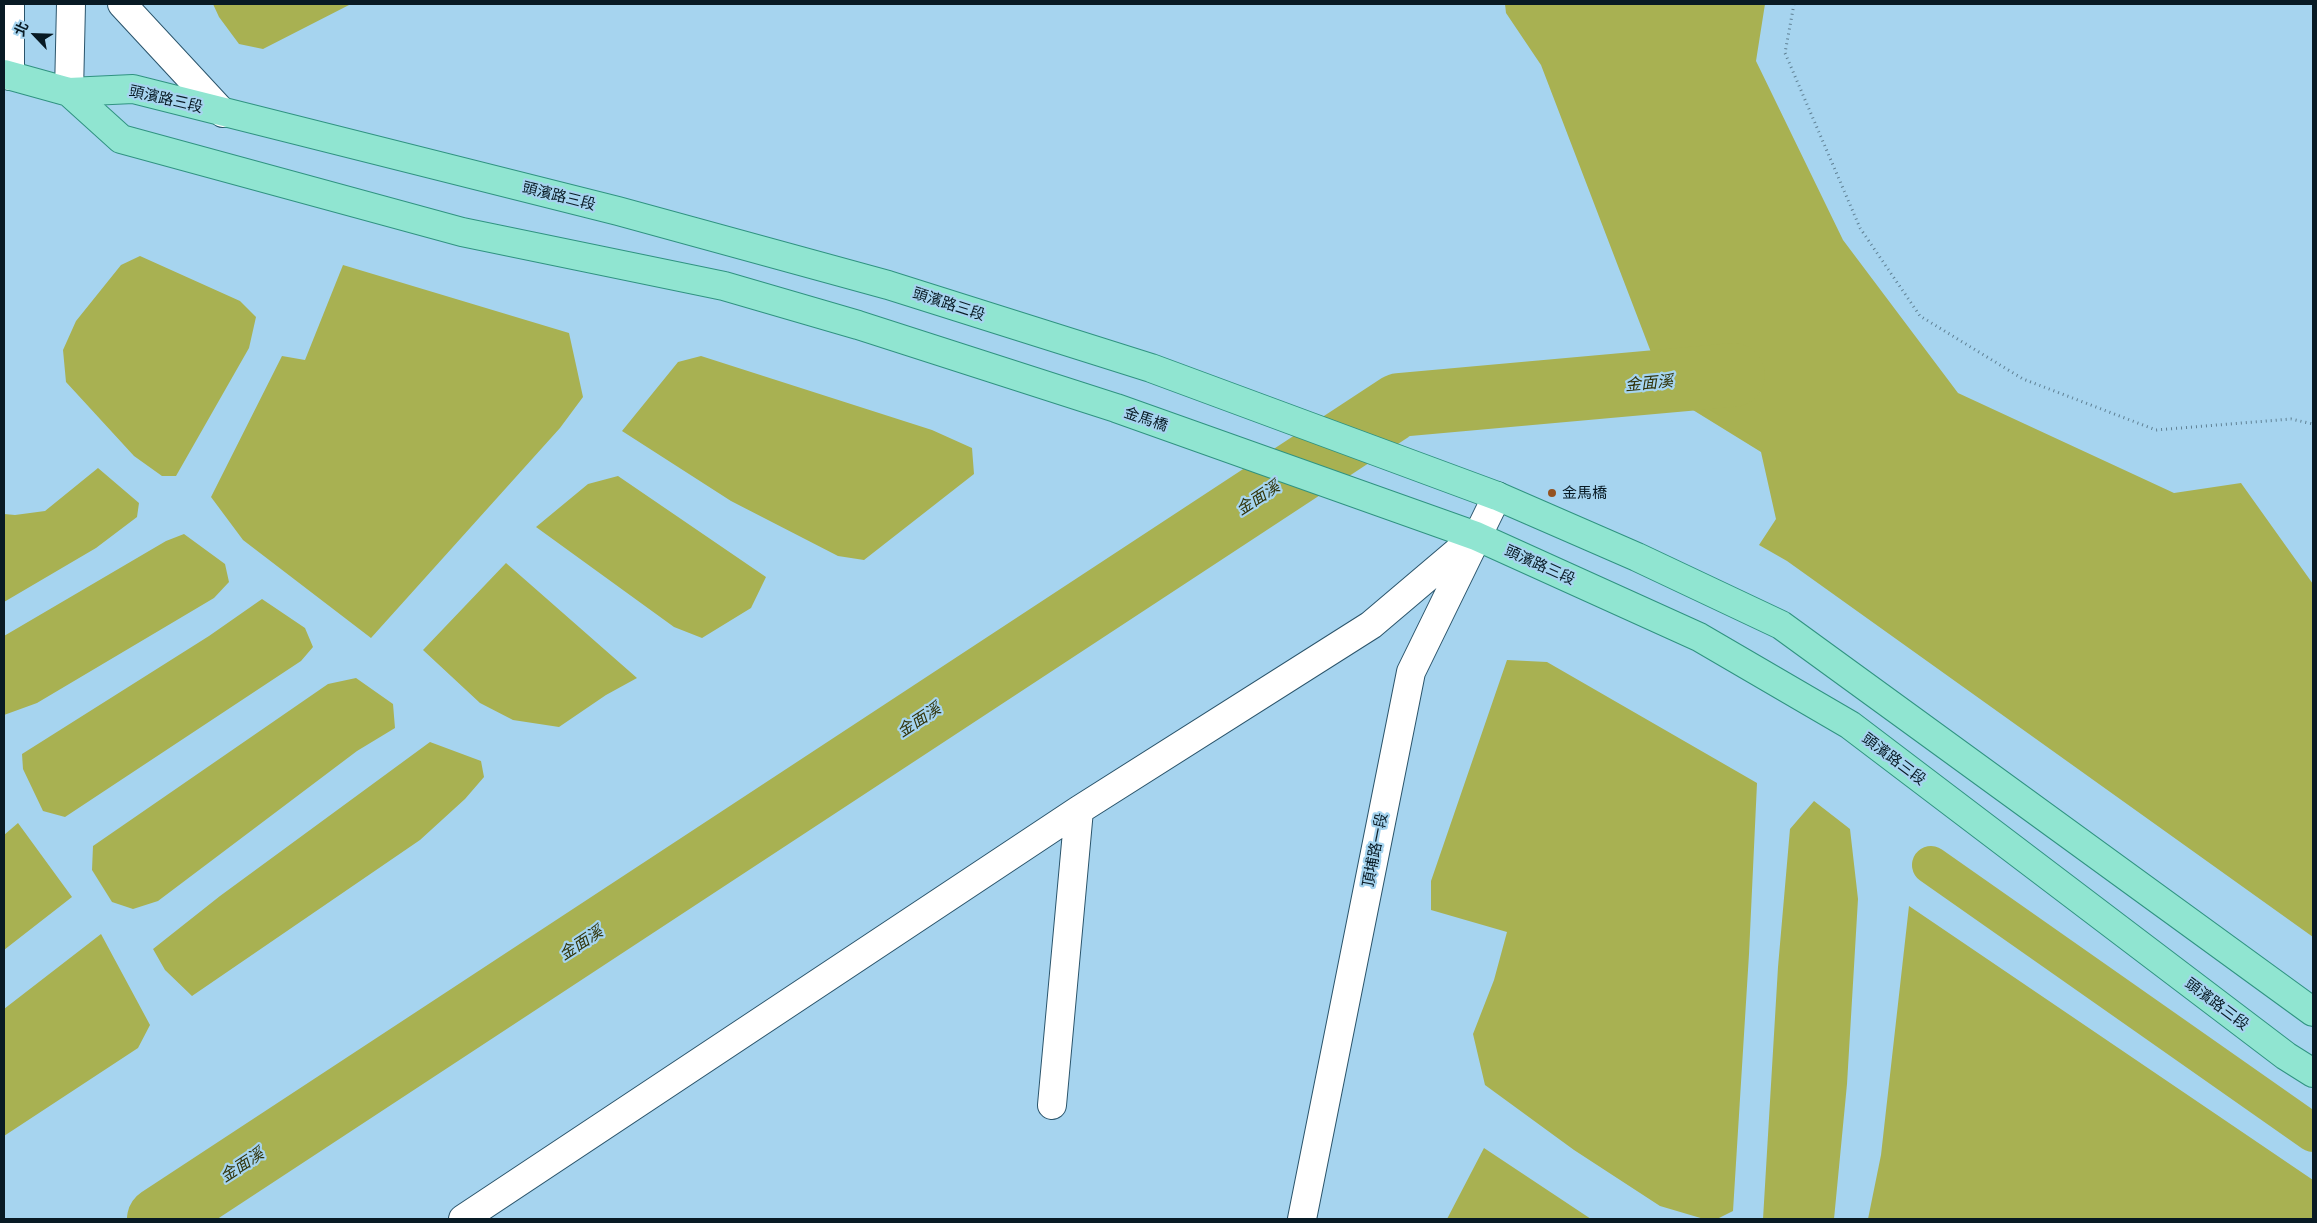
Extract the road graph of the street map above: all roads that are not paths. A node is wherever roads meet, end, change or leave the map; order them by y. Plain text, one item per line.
1 (10, 4) edge
2 (71, 4) edge
3 (122, 4) edge
4 (7, 75) edge
5 (68, 92) junction
6 (223, 113) junction
7 (1496, 496) junction
8 (1431, 519) joint
9 (1476, 536) junction
10 (1079, 810) junction
11 (2313, 1012) edge
12 (2313, 1073) edge
13 (1052, 1105) dead end
14 (463, 1219) edge
15 (1302, 1219) edge

1 - 4 street
2 - 5 street
3 - 6 street
4 - 5 main road
5 - 6 main road, 頭濱路三段
5 - 8 main road, 金馬橋
6 - 7 main road, 頭濱路三段
7 - 9 street, 頂埔路一段
7 - 11 main road
8 - 9 main road, 頭濱路三段
9 - 10 street
9 - 12 main road, 頭濱路三段
9 - 15 street, 頂埔路一段
10 - 13 street
10 - 14 street

